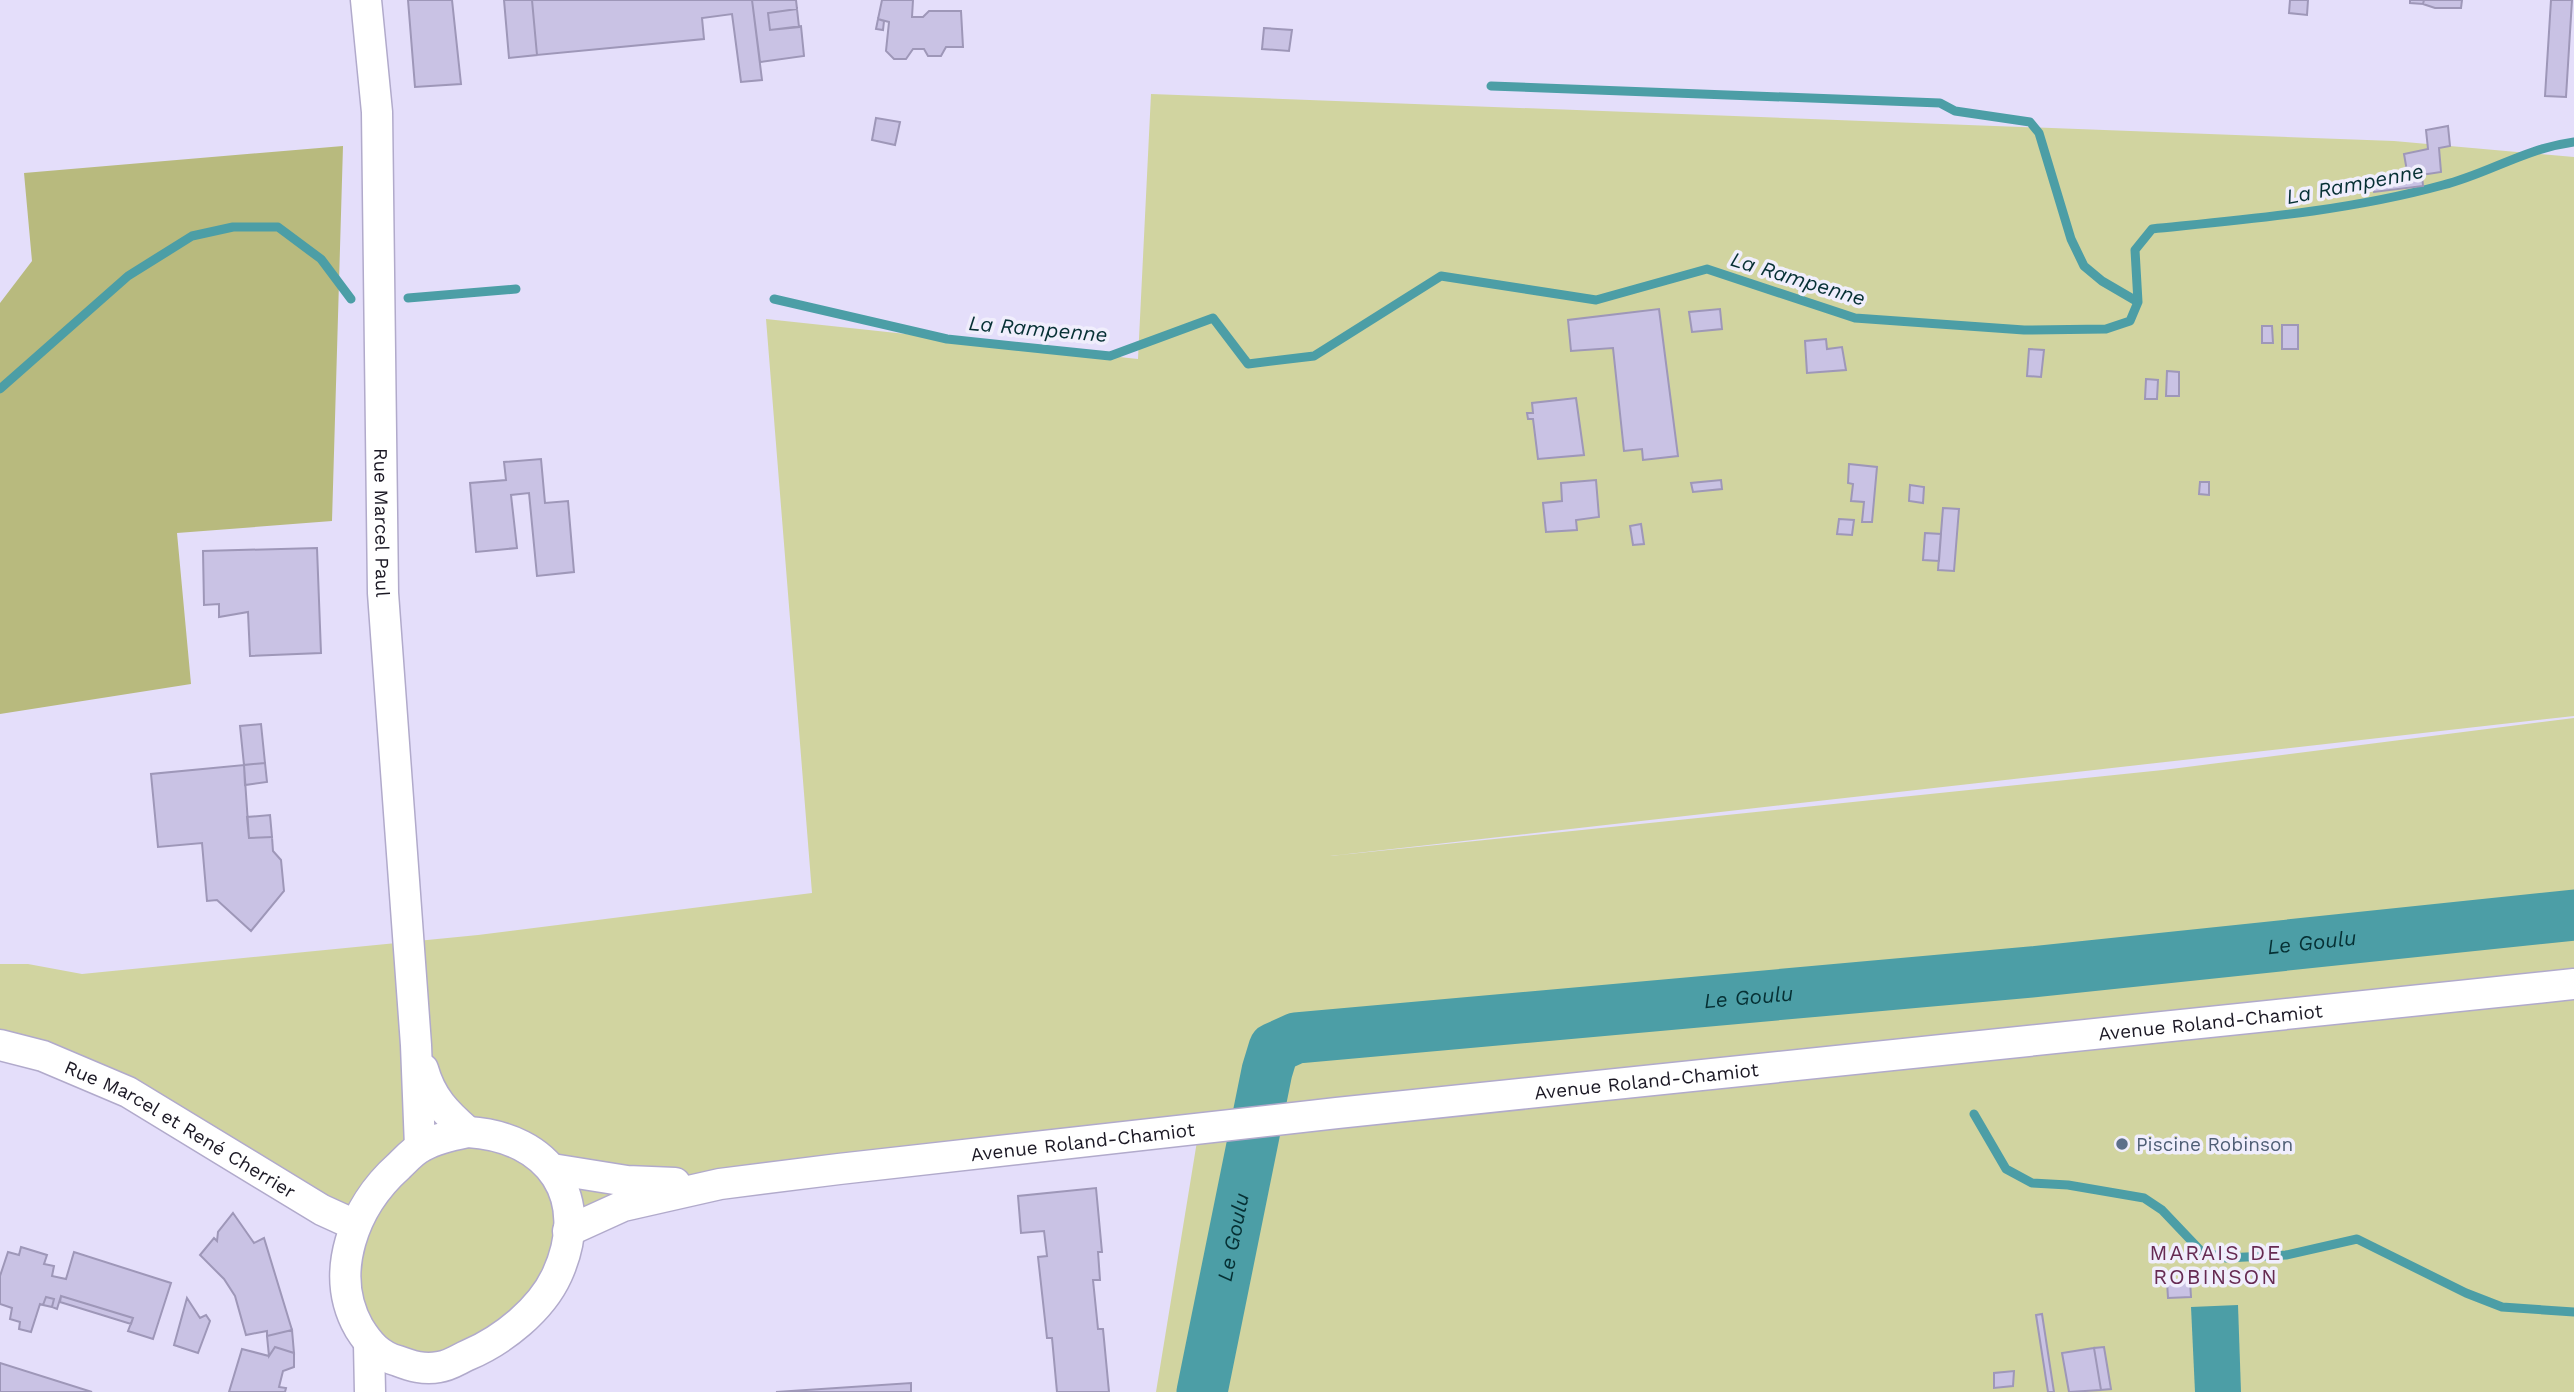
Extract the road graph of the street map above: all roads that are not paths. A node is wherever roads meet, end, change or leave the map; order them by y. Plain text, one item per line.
1 (366, 0) edge
2 (2574, 984) edge
3 (0, 1045) edge
4 (416, 1045) junction
5 (468, 1132) junction
6 (420, 1147) junction
7 (552, 1169) junction
8 (720, 1184) junction
9 (355, 1225) junction
10 (568, 1231) junction
11 (369, 1344) junction
12 (441, 1367) junction
13 (370, 1392) edge
14 (418, 1392) edge

1 - 4 street, Rue Marcel Paul
2 - 8 street, Avenue Roland-Chamiot
3 - 9 street, Rue Marcel et René Cherrier
4 - 5 street, Rue Marcel Paul
4 - 6 street, Rue Marcel Paul
5 - 6 street
5 - 7 street
6 - 9 street
7 - 8 street, Avenue Roland-Chamiot
7 - 10 street
8 - 10 street, Avenue Roland-Chamiot
9 - 11 street
10 - 12 street
11 - 12 street
11 - 13 street
12 - 14 street

